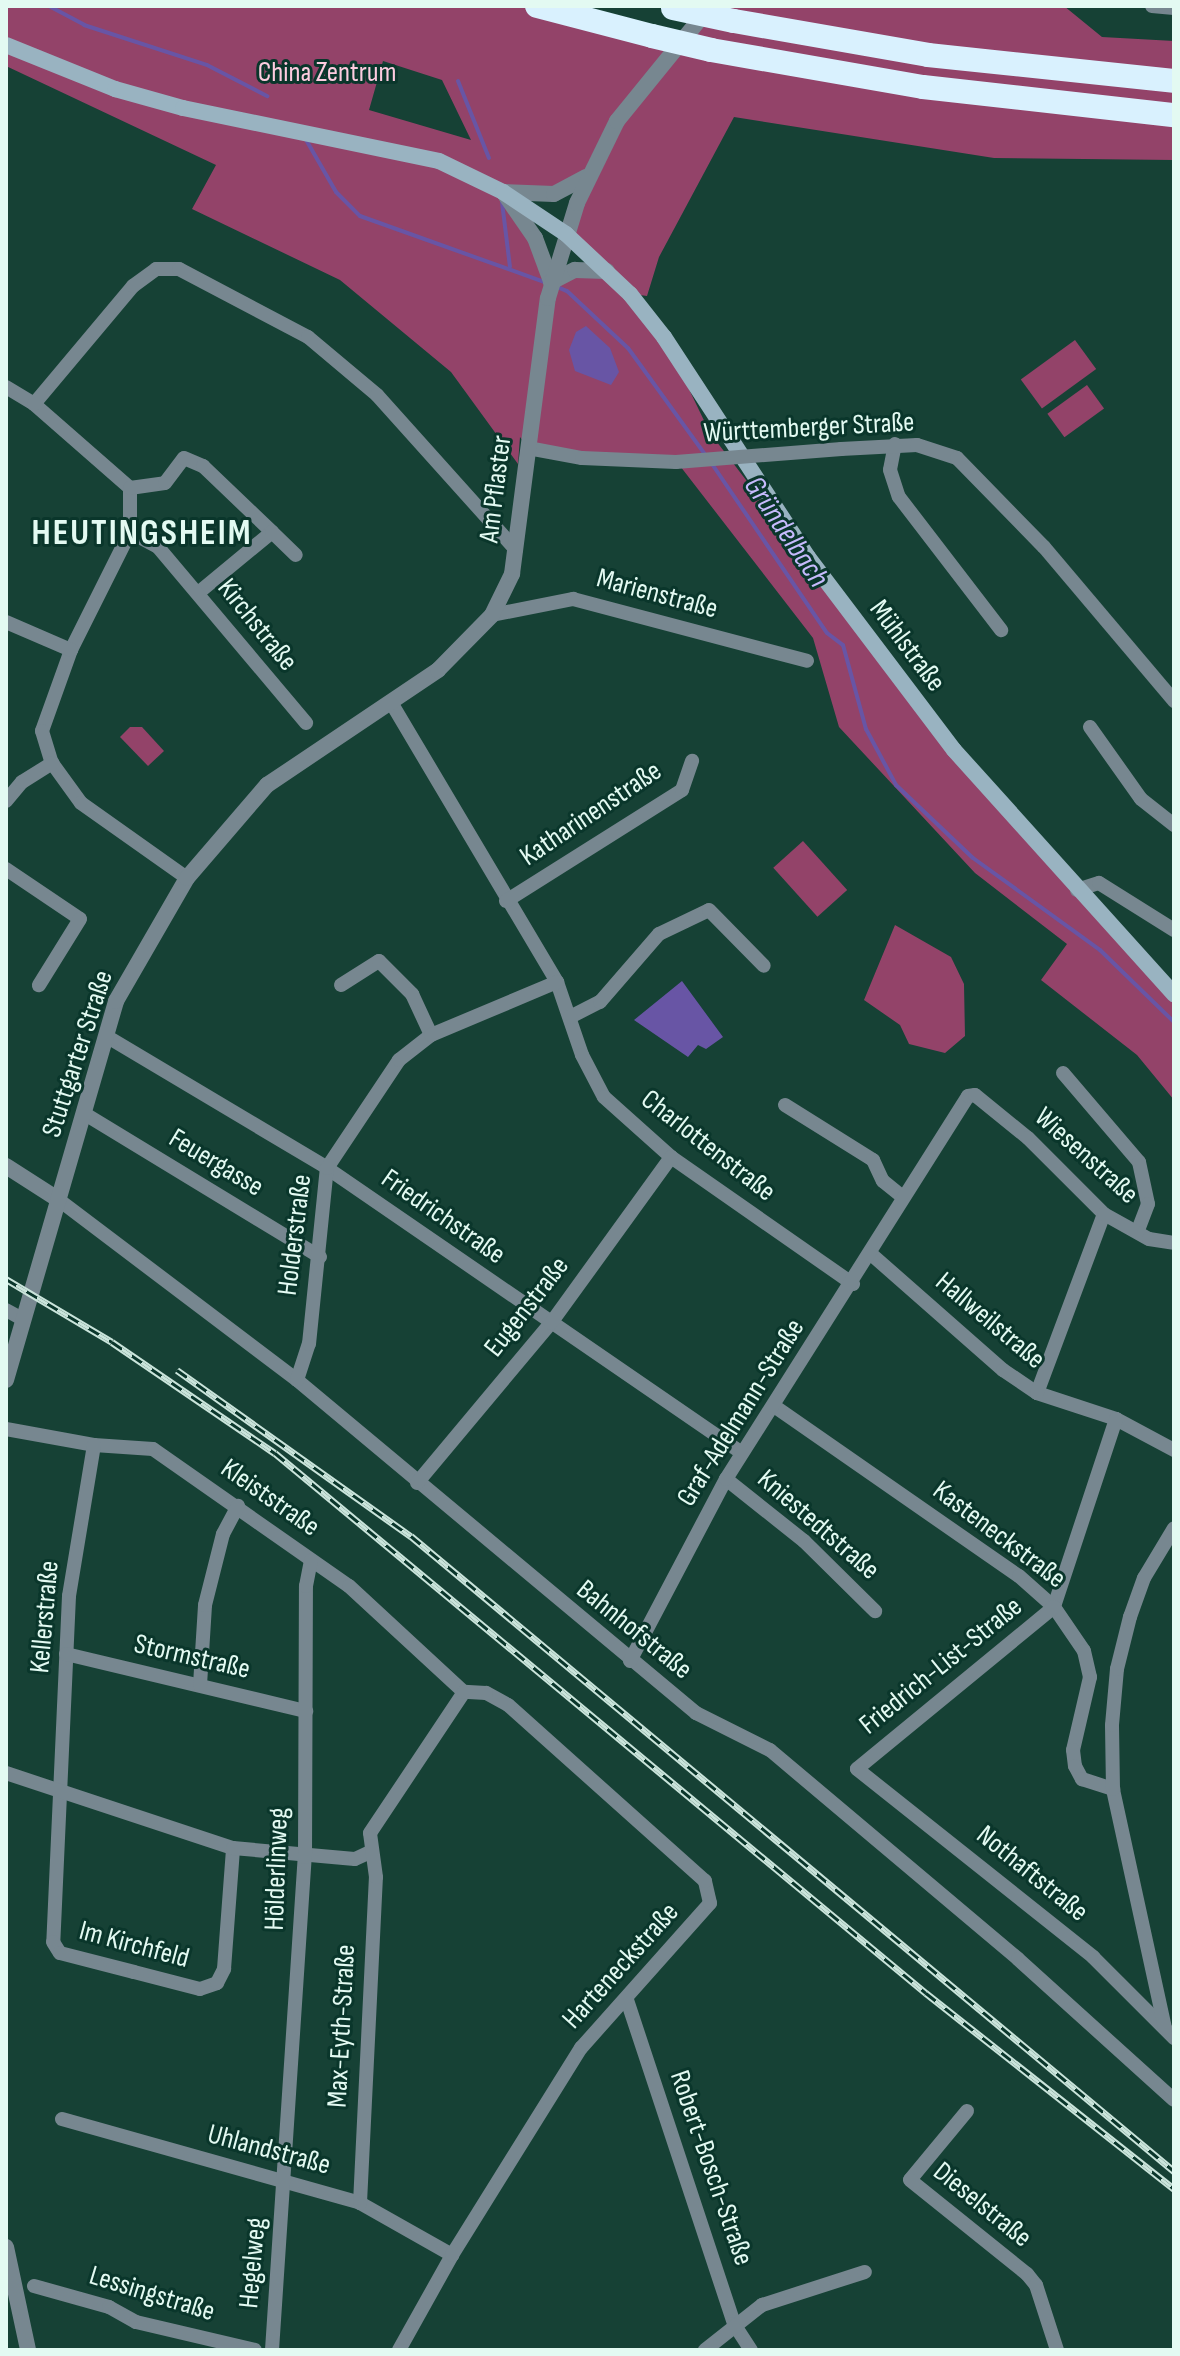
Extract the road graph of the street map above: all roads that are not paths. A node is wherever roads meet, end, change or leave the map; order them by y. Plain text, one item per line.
1 (537, 6) edge
2 (710, 6) edge
3 (1152, 6) edge
4 (668, 7) edge
5 (1174, 8) edge
6 (6, 45) edge
7 (1174, 81) edge
8 (1174, 115) edge
9 (586, 177) junction
10 (503, 192) junction
11 (566, 234) junction
12 (607, 271) junction
13 (549, 290) junction
14 (6, 387) edge
15 (34, 404) junction
16 (895, 444) junction
17 (528, 448) junction
18 (130, 488) junction
19 (130, 532) junction
20 (272, 532) junction
21 (516, 550) junction
22 (296, 555) dead end
23 (198, 593) junction
24 (492, 615) junction
25 (6, 622) edge
26 (1001, 630) dead end
27 (71, 650) junction
28 (807, 661) dead end
29 (1174, 701) edge
30 (392, 704) junction
31 (306, 723) dead end
32 (1090, 727) dead end
33 (692, 761) dead end
34 (52, 763) junction
35 (6, 801) edge
36 (1174, 825) edge
37 (6, 869) edge
38 (187, 878) junction
39 (1077, 890) junction
40 (506, 901) junction
41 (1174, 930) edge
42 (764, 966) dead end
43 (557, 982) junction
44 (39, 985) dead end
45 (341, 985) dead end
46 (1174, 994) edge
47 (570, 1017) junction
48 (431, 1035) junction
49 (106, 1036) junction
50 (1063, 1073) dead end
51 (968, 1096) joint
52 (785, 1105) dead end
53 (85, 1114) junction
54 (671, 1157) junction
55 (6, 1166) edge
56 (327, 1168) junction
57 (903, 1197) junction
58 (59, 1200) junction
59 (1104, 1214) junction
60 (1138, 1230) junction
61 (1174, 1243) edge
62 (871, 1254) junction
63 (320, 1257) junction
64 (853, 1284) junction
65 (6, 1310) edge
66 (22, 1319) junction
67 (551, 1323) junction
68 (6, 1380) edge
69 (297, 1380) junction
70 (1037, 1393) junction
71 (774, 1406) junction
72 (1116, 1419) junction
73 (6, 1429) edge
74 (94, 1445) junction
75 (1174, 1450) edge
76 (742, 1453) junction
77 (726, 1479) junction
78 (417, 1483) junction
79 (238, 1506) junction
80 (1174, 1528) edge
81 (311, 1560) junction
82 (1054, 1607) junction
83 (875, 1611) dead end
84 (66, 1654) junction
85 (630, 1661) junction
86 (200, 1685) junction
87 (464, 1692) junction
88 (306, 1711) junction
89 (857, 1769) joint
90 (6, 1773) edge
91 (1113, 1789) junction
92 (62, 1795) junction
93 (233, 1848) junction
94 (370, 1852) junction
95 (305, 1857) junction
96 (627, 2000) junction
97 (1171, 2033) edge
98 (1174, 2100) edge
99 (967, 2111) dead end
100 (62, 2119) dead end
101 (286, 2180) junction
102 (360, 2203) junction
103 (6, 2247) edge
104 (452, 2255) junction
105 (865, 2272) dead end
106 (34, 2286) dead end
107 (734, 2324) junction
108 (28, 2350) edge
109 (255, 2350) edge
110 (272, 2350) edge
111 (399, 2350) edge
112 (705, 2350) edge
113 (751, 2350) edge
114 (1057, 2350) edge

1 - 8 highway, bridge
2 - 9 street, Am Pflaster
3 - 5 street
4 - 7 highway, bridge
6 - 10 main road, Mühlstraße
9 - 10 street
9 - 11 street, Am Pflaster
10 - 11 main road, Mühlstraße
10 - 13 street
11 - 12 main road, Mühlstraße
11 - 13 street, Am Pflaster
12 - 13 street
12 - 39 main road, Mühlstraße
13 - 17 street, Am Pflaster
14 - 15 street
15 - 18 street
15 - 21 street
16 - 17 street, Württemberger Straße, bridge
16 - 26 street
16 - 29 street, Württemberger Straße
17 - 21 street, Am Pflaster
18 - 19 street
18 - 20 street
19 - 23 street, Kirchstraße
19 - 27 street
20 - 22 street
20 - 23 street
21 - 24 street, Am Pflaster
23 - 31 street, Kirchstraße
24 - 28 street, Marienstraße
24 - 30 street, Am Pflaster
25 - 27 street
27 - 34 street
30 - 38 street, Stuttgarter Straße
30 - 40 street, Charlottenstraße
32 - 36 street
33 - 40 street, Katharinenstraße
34 - 35 street
34 - 38 street
37 - 44 street
38 - 49 street, Stuttgarter Straße
39 - 41 street
39 - 46 main road, Mühlstraße
40 - 43 street, Charlottenstraße
42 - 47 street
43 - 47 street, Charlottenstraße
43 - 48 street, Holderstraße
45 - 48 street
47 - 54 street, Charlottenstraße
48 - 56 street, Holderstraße
49 - 53 street, Stuttgarter Straße
49 - 56 street, Friedrichstraße
50 - 60 street
51 - 57 street, Graf-Adelmann-Straße
51 - 59 street, Wiesenstraße
52 - 57 street
53 - 58 street, Stuttgarter Straße
53 - 63 street, Feuergasse
54 - 64 street, Charlottenstraße
54 - 67 street, Eugenstraße
55 - 58 street
56 - 63 street, Holderstraße
56 - 67 street, Friedrichstraße
57 - 62 street, Graf-Adelmann-Straße
58 - 66 street, Stuttgarter Straße
58 - 69 street, Bahnhofstraße
59 - 60 street, Wiesenstraße
59 - 70 street
60 - 61 street, Wiesenstraße
62 - 64 street, Graf-Adelmann-Straße
62 - 70 street, Hallweilstraße
63 - 69 street, Holderstraße
64 - 71 street, Graf-Adelmann-Straße
65 - 66 street
66 - 68 street, Stuttgarter Straße
67 - 76 street, Friedrichstraße
67 - 78 street, Eugenstraße
69 - 78 street, Bahnhofstraße
70 - 72 street, Hallweilstraße
71 - 76 street, Graf-Adelmann-Straße
71 - 82 street, Kasteneckstraße
72 - 75 street, Hallweilstraße
72 - 82 street, Friedrich-List-Straße
73 - 74 street, Kleiststraße
74 - 79 street, Kleiststraße
74 - 84 street, Kellerstraße
76 - 77 street, Graf-Adelmann-Straße
77 - 83 street, Kniestedtstraße
77 - 85 street, Graf-Adelmann-Straße
78 - 85 street, Bahnhofstraße
79 - 81 street, Kleiststraße
79 - 86 street
80 - 91 street
81 - 87 street, Kleiststraße
81 - 88 street, Hölderlinweg
82 - 89 street, Friedrich-List-Straße
82 - 91 street, Kasteneckstraße
84 - 86 street, Stormstraße
84 - 92 street, Kellerstraße
85 - 98 street, Bahnhofstraße
86 - 88 street, Stormstraße
87 - 94 street, Max-Eyth-Straße
87 - 96 street, Harteneckstraße
88 - 95 street, Hölderlinweg
89 - 97 street, Nothaftstraße
90 - 92 street
91 - 97 street
92 - 93 street
92 - 93 street, Im Kirchfeld
93 - 95 street
94 - 95 street
94 - 102 street, Max-Eyth-Straße
95 - 101 street, Hölderlinweg
96 - 104 street, Harteneckstraße
96 - 107 street, Robert-Bosch-Straße
99 - 114 street, Dieselstraße
100 - 101 street, Uhlandstraße
101 - 102 street, Uhlandstraße
101 - 110 street, Hegelweg
102 - 104 street, Uhlandstraße
103 - 108 street
104 - 111 street, Harteneckstraße
105 - 107 street
106 - 109 street, Lessingstraße
107 - 112 street
107 - 113 street, Robert-Bosch-Straße

